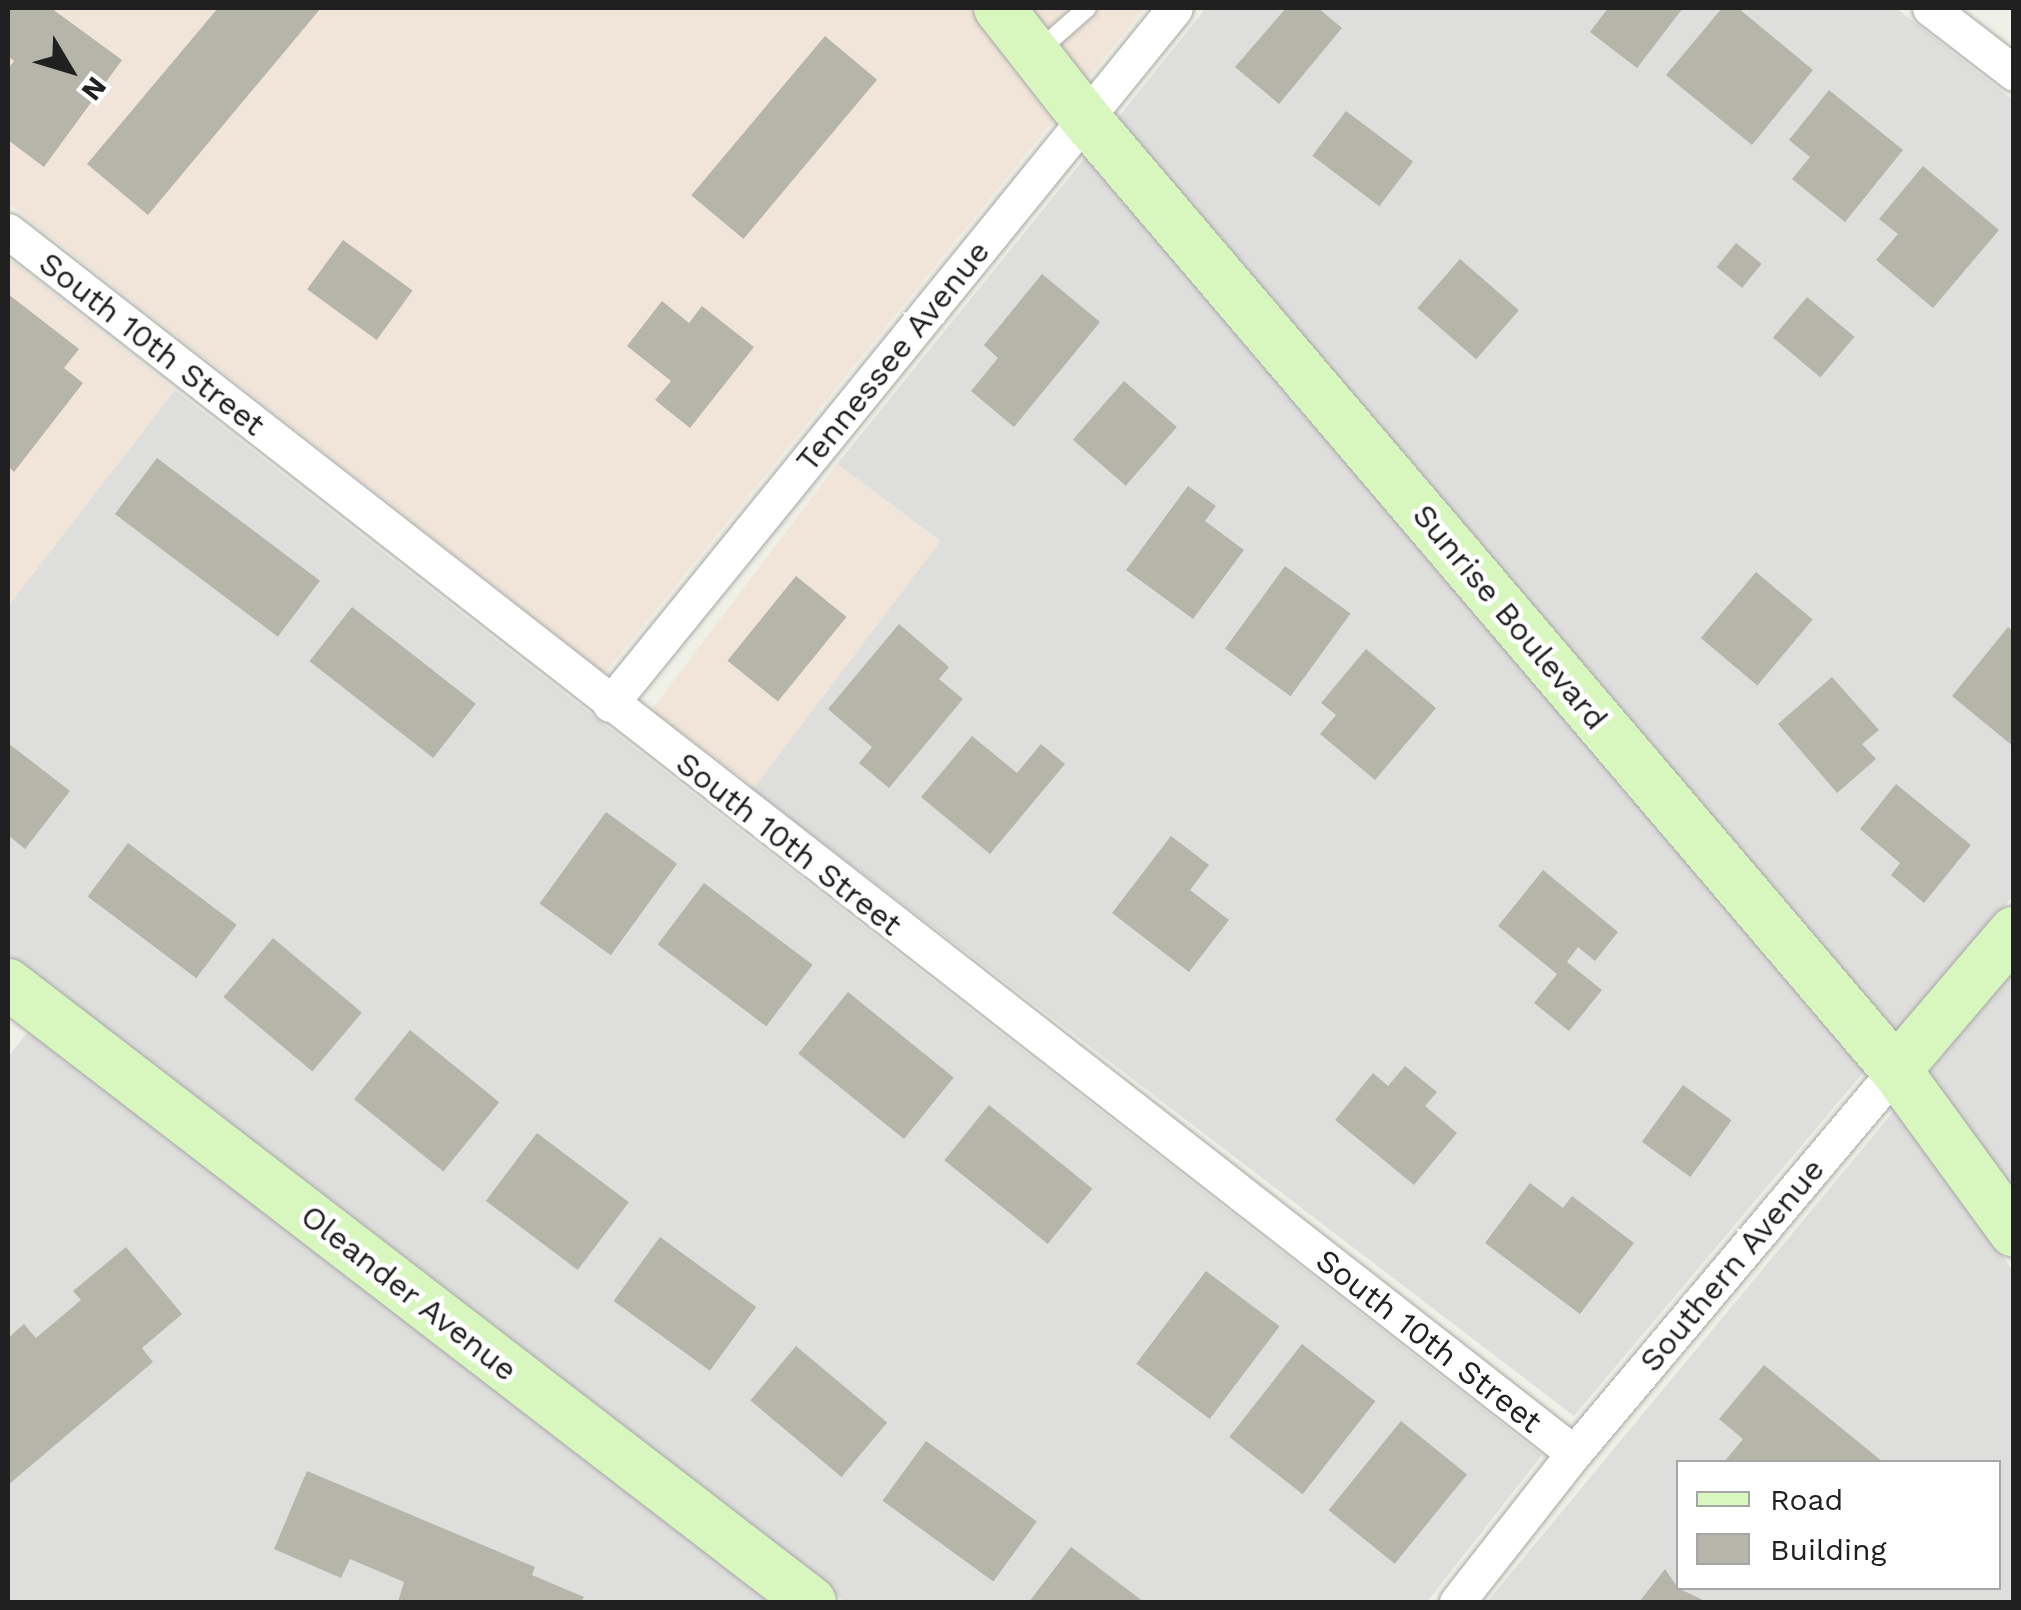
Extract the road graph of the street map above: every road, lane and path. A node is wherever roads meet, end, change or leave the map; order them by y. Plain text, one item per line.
1 (999, 8) edge
2 (1087, 8) edge
3 (1176, 8) edge
4 (1930, 8) edge
5 (1035, 54) junction
6 (2014, 72) edge
7 (1086, 118) junction
8 (8, 231) edge
9 (610, 704) junction
10 (2014, 932) edge
11 (8, 984) edge
12 (1896, 1070) junction
13 (2014, 1232) edge
14 (1574, 1453) junction
15 (811, 1602) edge
16 (1457, 1602) edge

1 - 5 street, Sunrise Boulevard
2 - 5 lane
3 - 7 street, Tennessee Avenue
4 - 6 street
5 - 7 street, Sunrise Boulevard
7 - 9 street, Tennessee Avenue
7 - 12 street, Sunrise Boulevard
8 - 9 street, South 10th Street
9 - 14 street, South 10th Street
10 - 12 street, Southern Avenue
11 - 15 street, Oleander Avenue
12 - 13 street, Sunrise Boulevard
12 - 14 street, Southern Avenue
14 - 16 street, Southern Avenue

